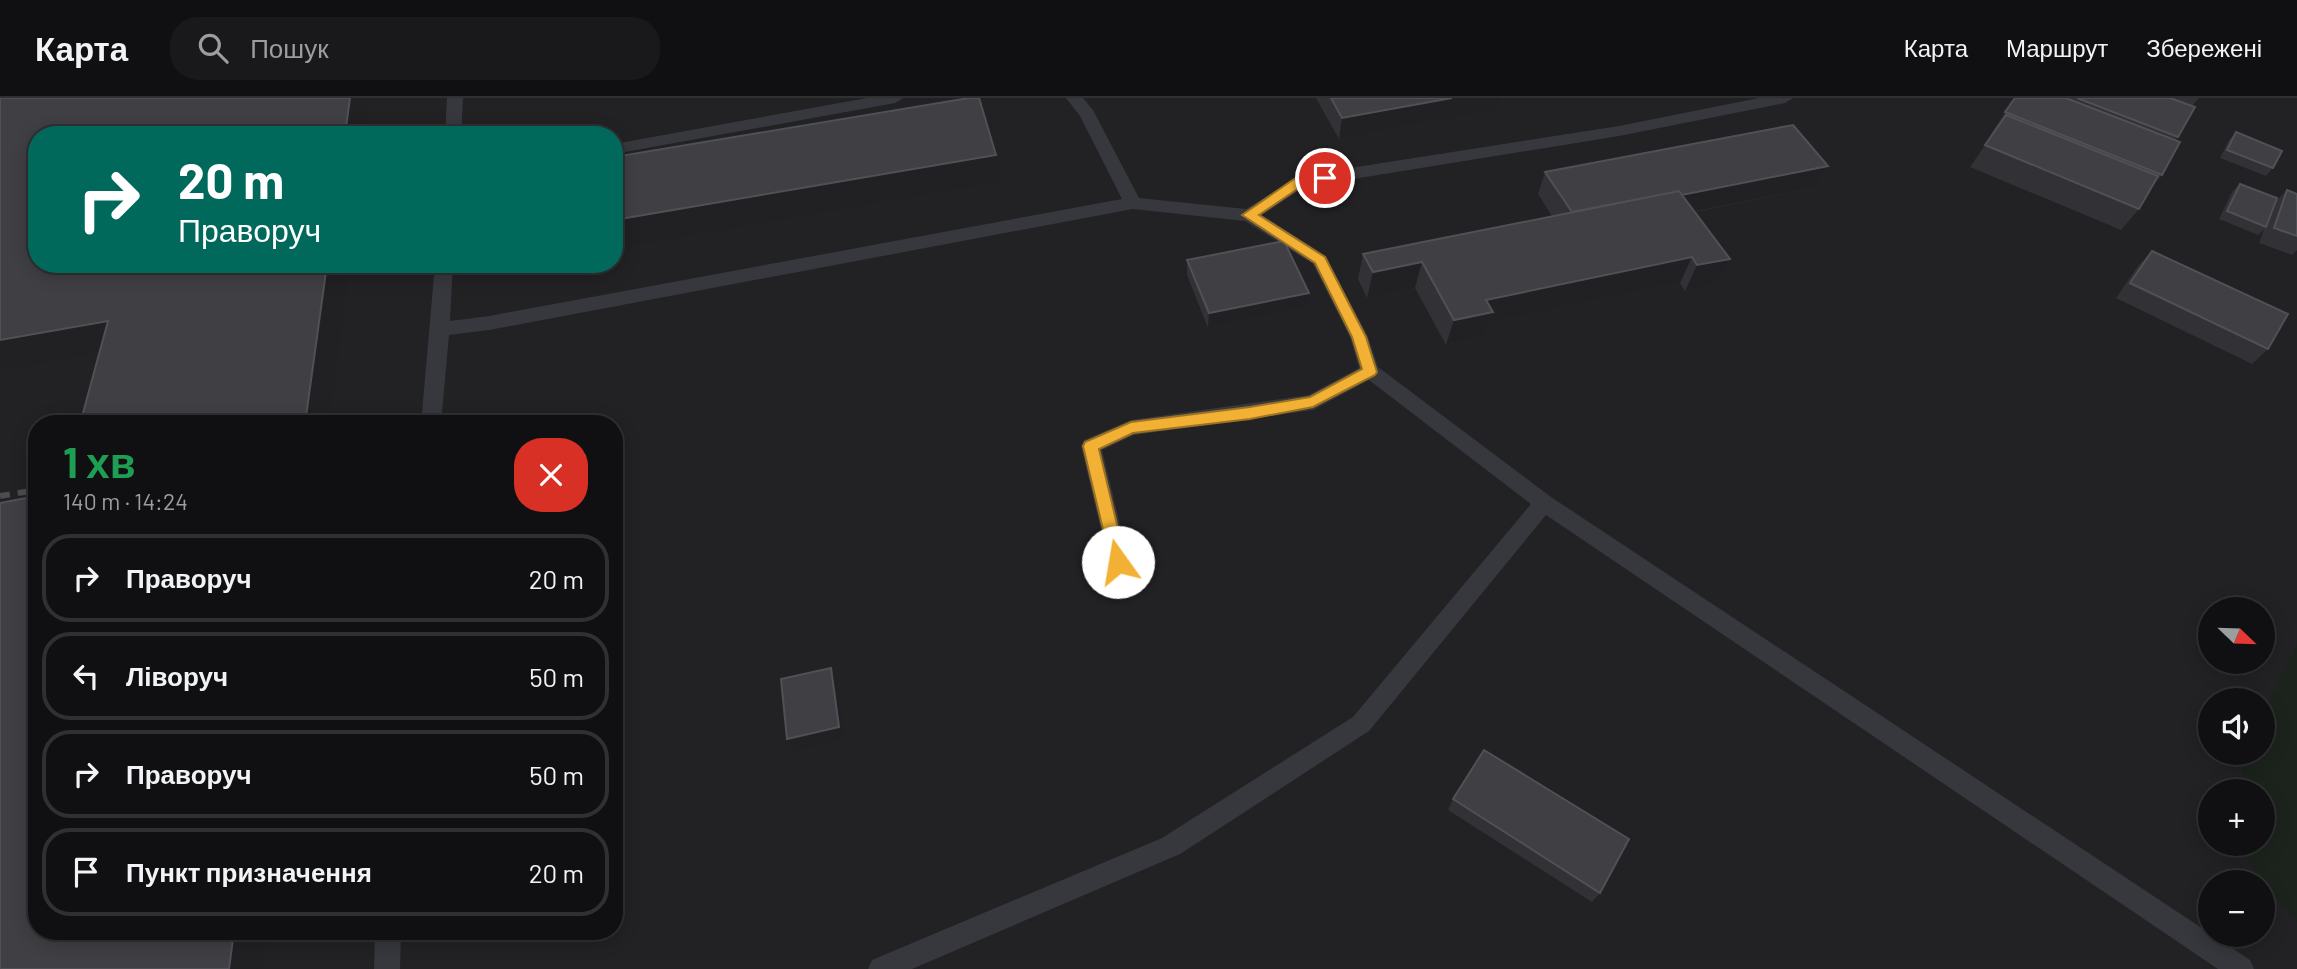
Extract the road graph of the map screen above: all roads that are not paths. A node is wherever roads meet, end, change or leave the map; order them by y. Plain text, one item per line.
1 (455, 98) edge
2 (895, 98) edge
3 (1074, 98) edge
4 (1785, 98) edge
5 (453, 126) edge
6 (623, 147) edge
7 (1133, 203) junction
8 (1249, 215) junction
9 (443, 273) edge
10 (440, 329) junction
11 (1370, 372) junction
12 (432, 415) edge
13 (1544, 503) junction
14 (1118, 562) dead end
15 (388, 940) edge
16 (387, 969) edge
17 (881, 969) edge
18 (2241, 969) edge

1 - 5 lane
2 - 6 lane
3 - 7 lane
4 - 8 lane
7 - 8 lane
7 - 10 lane
8 - 11 lane
9 - 10 lane
10 - 12 lane
11 - 13 lane
11 - 14 lane
13 - 17 lane
13 - 18 lane
15 - 16 lane

